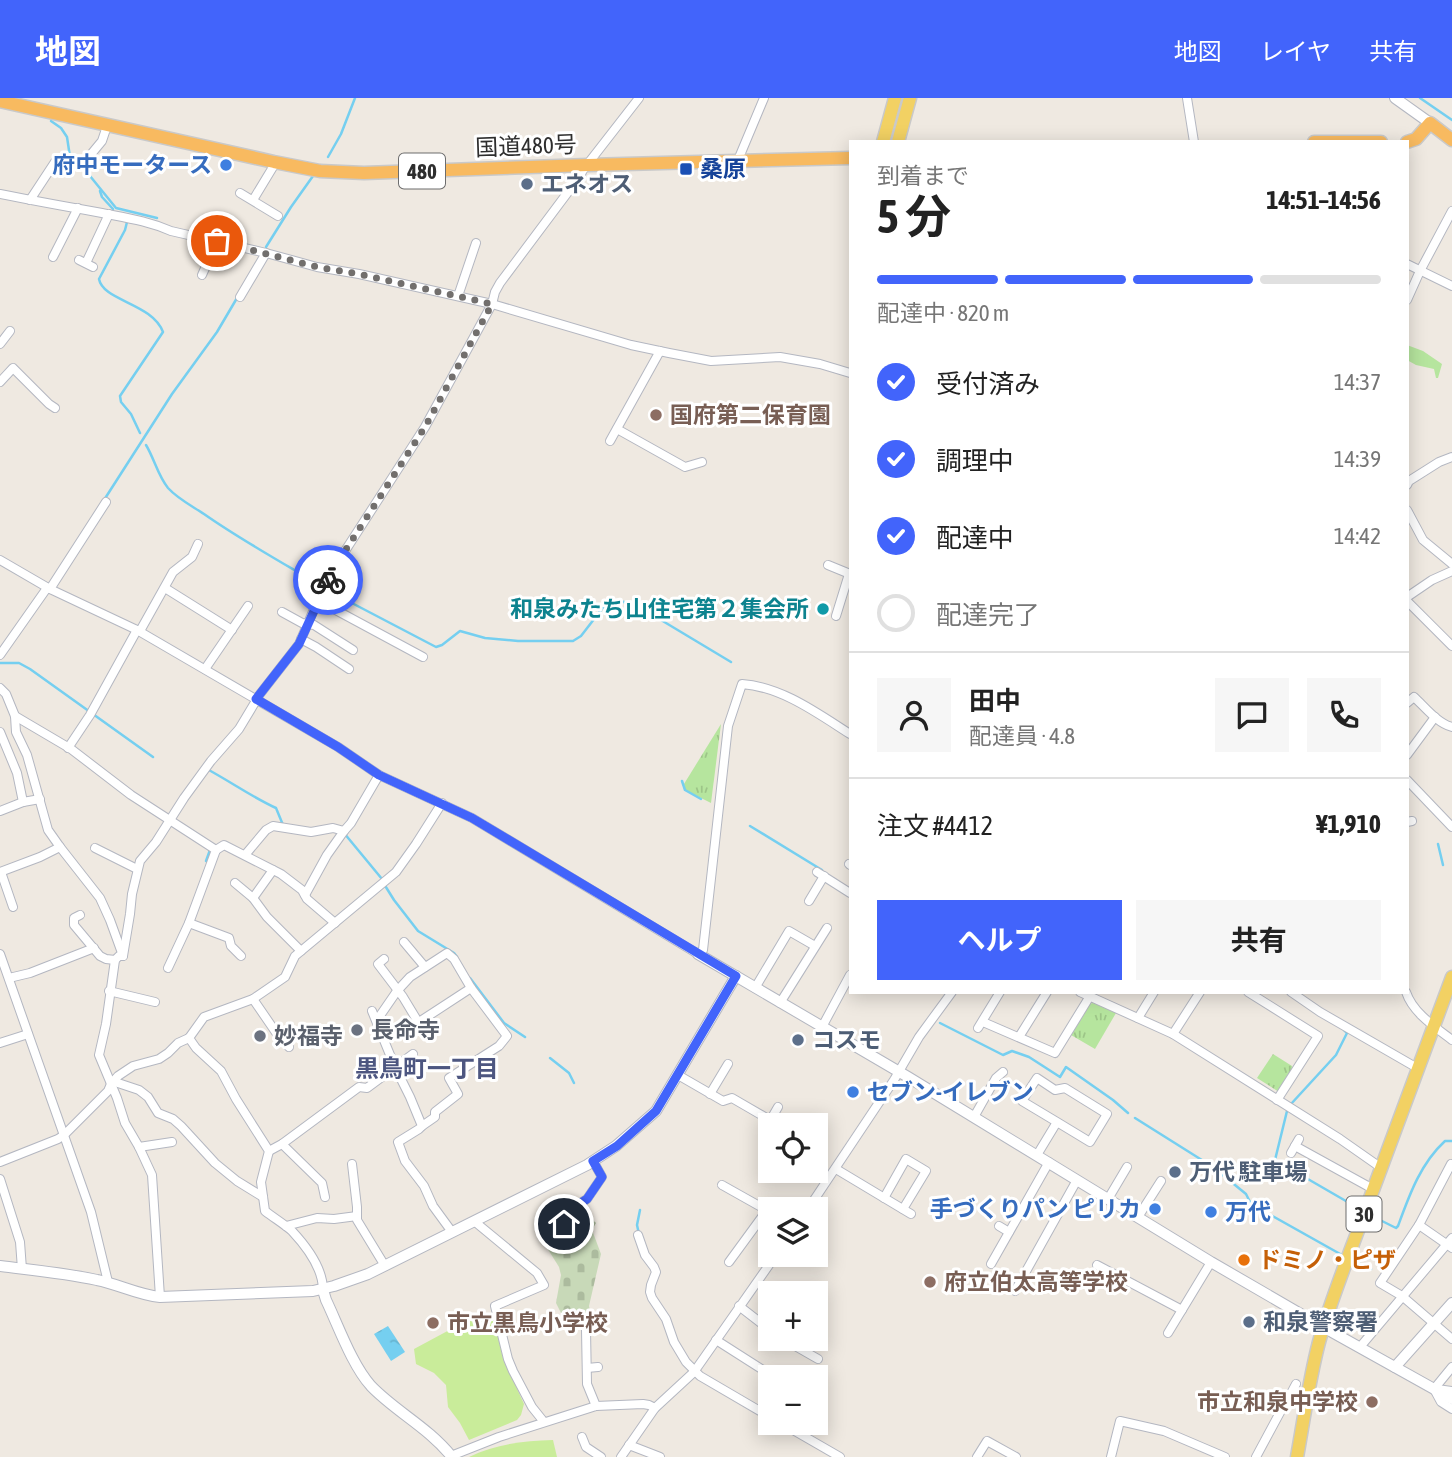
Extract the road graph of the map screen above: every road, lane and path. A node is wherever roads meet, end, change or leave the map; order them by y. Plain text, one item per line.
1 (639, 98) edge
2 (764, 98) edge
3 (895, 98) edge
4 (910, 98) edge
5 (1188, 98) edge
6 (1395, 98) edge
7 (0, 101) edge
8 (1430, 123) junction
9 (107, 125) junction
10 (884, 140) edge
11 (899, 140) edge
12 (1194, 140) edge
13 (1452, 140) edge
14 (1409, 141) edge
15 (849, 158) edge
16 (738, 160) junction
17 (55, 162) dead end
18 (274, 163) junction
19 (83, 164) dead end
20 (588, 165) junction
21 (240, 193) dead end
22 (0, 194) edge
23 (30, 200) junction
24 (253, 200) junction
25 (78, 208) junction
26 (109, 214) junction
27 (278, 216) dead end
28 (1450, 218) edge
29 (217, 241) junction
30 (476, 243) dead end
31 (266, 253) junction
32 (53, 257) dead end
33 (86, 263) dead end
34 (197, 263) dead end
35 (206, 265) junction
36 (1409, 265) edge
37 (1420, 271) junction
38 (202, 275) dead end
39 (1452, 286) edge
40 (458, 296) junction
41 (1409, 296) edge
42 (240, 297) dead end
43 (492, 304) junction
44 (10, 331) dead end
45 (0, 344) edge
46 (660, 351) junction
47 (849, 373) edge
48 (0, 382) edge
49 (55, 408) dead end
50 (617, 429) junction
51 (610, 441) dead end
52 (1452, 457) edge
53 (702, 463) dead end
54 (1409, 481) edge
55 (106, 502) dead end
56 (1409, 514) edge
57 (198, 544) dead end
58 (0, 560) edge
59 (1452, 564) edge
60 (828, 565) dead end
61 (1452, 571) edge
62 (849, 574) edge
63 (849, 577) edge
64 (165, 588) junction
65 (49, 589) junction
66 (1409, 597) edge
67 (319, 601) junction
68 (1409, 601) edge
69 (248, 606) dead end
70 (282, 612) dead end
71 (836, 616) dead end
72 (308, 625) junction
73 (232, 630) junction
74 (139, 631) junction
75 (302, 639) junction
76 (1452, 646) edge
77 (346, 650) dead end
78 (0, 655) edge
79 (416, 657) dead end
80 (205, 669) junction
81 (349, 669) dead end
82 (0, 688) edge
83 (256, 699) junction
84 (1409, 702) edge
85 (15, 716) junction
86 (1435, 717) junction
87 (1452, 727) edge
88 (849, 733) edge
89 (0, 734) edge
90 (68, 747) junction
91 (1409, 752) edge
92 (379, 775) junction
93 (1409, 782) edge
94 (40, 799) junction
95 (23, 802) junction
96 (442, 803) junction
97 (0, 811) edge
98 (170, 821) junction
99 (1452, 827) edge
100 (344, 831) junction
101 (113, 846) dead end
102 (60, 847) junction
103 (95, 848) dead end
104 (216, 850) junction
105 (108, 854) junction
106 (245, 855) junction
107 (137, 869) junction
108 (273, 870) junction
109 (0, 872) edge
110 (235, 883) dead end
111 (849, 892) edge
112 (305, 895) junction
113 (809, 895) dead end
114 (253, 898) junction
115 (13, 907) dead end
116 (80, 915) dead end
117 (189, 923) junction
118 (335, 923) junction
119 (827, 928) dead end
120 (410, 945) dead end
121 (815, 946) junction
122 (94, 948) junction
123 (301, 951) junction
124 (0, 954) edge
125 (698, 954) junction
126 (241, 956) dead end
127 (119, 958) junction
128 (384, 959) dead end
129 (425, 967) junction
130 (168, 968) dead end
131 (736, 976) junction
132 (849, 977) edge
133 (1452, 977) edge
134 (9, 978) junction
135 (471, 988) junction
136 (755, 988) junction
137 (109, 991) junction
138 (397, 991) junction
139 (951, 994) edge
140 (999, 994) edge
141 (1046, 994) edge
142 (1085, 994) edge
143 (1110, 994) edge
144 (1153, 994) edge
145 (1199, 994) edge
146 (1251, 994) edge
147 (1294, 994) edge
148 (1407, 994) edge
149 (1090, 996) junction
150 (253, 999) junction
151 (155, 1002) dead end
152 (1105, 1002) junction
153 (780, 1003) junction
154 (372, 1011) dead end
155 (1138, 1018) junction
156 (377, 1020) junction
157 (1434, 1026) junction
158 (822, 1027) junction
159 (28, 1034) junction
160 (1173, 1034) junction
161 (1019, 1037) junction
162 (189, 1038) junction
163 (1452, 1040) edge
164 (0, 1043) edge
165 (289, 1047) dead end
166 (413, 1054) dead end
167 (728, 1063) dead end
168 (395, 1067) junction
169 (1419, 1069) junction
170 (899, 1072) junction
171 (1003, 1072) dead end
172 (678, 1075) junction
173 (111, 1084) junction
174 (710, 1094) junction
175 (1278, 1100) junction
176 (778, 1107) dead end
177 (759, 1113) edge
178 (775, 1113) edge
179 (974, 1117) junction
180 (1057, 1122) junction
181 (422, 1126) junction
182 (64, 1135) junction
183 (172, 1142) dead end
184 (282, 1144) junction
185 (1295, 1146) dead end
186 (139, 1147) junction
187 (269, 1151) junction
188 (1037, 1155) junction
189 (593, 1161) junction
190 (0, 1162) edge
191 (1049, 1162) junction
192 (352, 1164) dead end
193 (1452, 1165) edge
194 (1127, 1167) dead end
195 (1380, 1167) junction
196 (836, 1169) junction
197 (0, 1179) edge
198 (1077, 1180) junction
199 (1161, 1181) dead end
200 (1373, 1189) junction
201 (725, 1190) dead end
202 (263, 1197) junction
203 (325, 1197) dead end
204 (816, 1197) edge
205 (884, 1198) junction
206 (1108, 1199) junction
207 (758, 1206) edge
208 (357, 1216) junction
209 (1138, 1217) junction
210 (558, 1220) dead end
211 (474, 1221) junction
212 (1419, 1225) junction
213 (286, 1226) junction
214 (999, 1226) dead end
215 (758, 1228) edge
216 (1009, 1231) junction
217 (452, 1232) junction
218 (638, 1235) dead end
219 (1450, 1243) edge
220 (729, 1262) dead end
221 (1211, 1262) junction
222 (991, 1264) dead end
223 (0, 1266) edge
224 (385, 1266) junction
225 (768, 1267) edge
226 (22, 1269) junction
227 (1100, 1270) dead end
228 (108, 1282) junction
229 (323, 1290) junction
230 (1015, 1291) dead end
231 (1402, 1296) junction
232 (160, 1297) junction
233 (1452, 1303) edge
234 (740, 1306) junction
235 (1182, 1310) junction
236 (758, 1320) edge
237 (1434, 1324) junction
238 (1323, 1327) junction
239 (586, 1330) dead end
240 (1168, 1333) dead end
241 (1452, 1339) edge
242 (716, 1340) junction
243 (1360, 1347) junction
244 (806, 1351) edge
245 (818, 1359) dead end
246 (598, 1367) dead end
247 (1395, 1367) junction
248 (1452, 1367) edge
249 (587, 1368) junction
250 (694, 1371) junction
251 (758, 1371) edge
252 (1296, 1384) dead end
253 (1434, 1389) junction
254 (1452, 1391) edge
255 (1452, 1399) edge
256 (1289, 1403) junction
257 (1305, 1405) junction
258 (596, 1406) junction
259 (655, 1408) junction
260 (1452, 1409) edge
261 (758, 1410) edge
262 (544, 1422) junction
263 (802, 1435) edge
264 (582, 1437) dead end
265 (629, 1445) junction
266 (452, 1457) edge
267 (601, 1457) edge
268 (621, 1457) edge
269 (660, 1457) edge
270 (840, 1457) edge
271 (978, 1457) edge
272 (1016, 1457) edge
273 (1111, 1457) edge
274 (1226, 1457) edge
275 (1256, 1457) edge
276 (1297, 1457) edge

1 - 20 street
2 - 16 street
3 - 10 main road
4 - 11 main road
5 - 12 street
6 - 8 street
7 - 9 highway, 国道480号 / 480
8 - 13 highway
8 - 14 highway
9 - 18 highway, 国道480号 / 480
9 - 19 street
15 - 16 highway, 国道480号 / 480
16 - 20 highway, 国道480号 / 480
17 - 23 street
18 - 20 highway, 国道480号 / 480
18 - 24 street
20 - 43 street
21 - 24 street
22 - 23 street
23 - 25 street
24 - 27 street
25 - 26 street
25 - 32 street
26 - 29 street
26 - 33 street
28 - 37 street
29 - 31 street
29 - 35 street
30 - 40 street
31 - 40 street
31 - 42 street
34 - 35 street
35 - 38 street
36 - 37 street
37 - 39 street
37 - 41 street
40 - 43 street
43 - 46 street
43 - 67 street
44 - 45 street
46 - 47 street
46 - 50 street
48 - 49 street
50 - 51 street
50 - 53 street
52 - 54 street
55 - 65 street
56 - 59 street
57 - 64 street
58 - 65 street
60 - 62 street
61 - 66 street
63 - 71 street
64 - 73 street
64 - 74 street
65 - 74 street
65 - 78 street
67 - 72 street
67 - 79 street
68 - 76 street
69 - 73 street
70 - 72 street
72 - 75 street
72 - 77 street
73 - 80 street
74 - 80 street
74 - 90 street
75 - 81 street
75 - 83 street
80 - 83 street
82 - 85 street
83 - 92 street
83 - 98 street
84 - 86 street
85 - 90 street
85 - 94 street
86 - 87 street
86 - 91 street
88 - 125 street
89 - 95 street
90 - 98 street
92 - 96 street
92 - 100 street
93 - 99 street
94 - 95 street
94 - 102 street
95 - 97 street
96 - 118 street
96 - 125 street
98 - 104 street
98 - 107 street
100 - 106 street
100 - 112 street
101 - 105 street
102 - 109 street
102 - 127 street
103 - 105 street
104 - 106 street
104 - 117 street
105 - 107 street
106 - 108 street
107 - 127 street
108 - 112 street
108 - 114 street
109 - 115 street
110 - 114 street
111 - 113 street
112 - 118 street
114 - 123 street
116 - 122 street
117 - 126 street
117 - 130 street
118 - 123 street
119 - 121 street
120 - 129 street
121 - 136 street
121 - 153 street
122 - 127 street
122 - 134 street
123 - 150 street
124 - 134 street
125 - 131 street
127 - 137 street
128 - 138 street
129 - 135 street
129 - 138 street
131 - 136 street
131 - 172 street
132 - 158 street
133 - 157 main road, 30
134 - 159 street
135 - 138 street
135 - 181 street
136 - 153 street
137 - 151 street
137 - 173 street
138 - 156 street
139 - 170 street
140 - 161 street
141 - 161 street
142 - 149 street
143 - 152 street
144 - 155 street
145 - 160 street
146 - 175 street
147 - 169 street
148 - 157 street
149 - 152 street
149 - 161 street
150 - 162 street
150 - 165 street
152 - 155 street
153 - 158 street
154 - 156 street
155 - 160 street
156 - 168 street
157 - 163 street
157 - 169 main road, 30
158 - 170 street
159 - 164 street
159 - 182 street
160 - 175 street
162 - 173 street
162 - 187 street
166 - 168 street
167 - 174 street
168 - 181 street
168 - 184 street
169 - 195 main road, 30
170 - 179 street
170 - 196 street
171 - 179 street
172 - 174 street
172 - 189 street
173 - 182 street
173 - 186 street
173 - 202 street
174 - 177 street
175 - 195 street
176 - 178 street
179 - 188 street
180 - 180 street
180 - 188 street
181 - 217 street
182 - 190 street
182 - 228 street
183 - 186 street
184 - 187 street
184 - 203 street
185 - 200 street
186 - 232 street
187 - 202 street
188 - 191 street
189 - 210 street
189 - 211 street
191 - 198 street
191 - 216 street
192 - 208 street
193 - 212 street
194 - 206 street
195 - 200 main road, 30
196 - 204 street
196 - 205 street
197 - 226 street
198 - 206 street
198 - 230 street
199 - 209 street
200 - 238 main road, 30
201 - 207 street
202 - 213 street
205 - 205 street
206 - 209 street
208 - 213 street
208 - 224 street
209 - 221 street
211 - 217 street
211 - 262 street
212 - 219 street
212 - 231 street
213 - 229 street
214 - 216 street
215 - 220 street
216 - 222 street
217 - 224 street
218 - 250 street
219 - 231 street
221 - 235 street
221 - 238 street
223 - 226 street
224 - 229 street
225 - 234 street
226 - 228 street
227 - 235 street
228 - 232 street
229 - 232 street
229 - 266 street
231 - 237 street
231 - 243 street
233 - 237 street
234 - 236 street
234 - 242 street
235 - 240 street
237 - 241 street
237 - 247 street
238 - 243 street
238 - 257 main road, 30
239 - 249 street
242 - 250 street
242 - 251 street
243 - 247 street
244 - 245 street
246 - 249 street
247 - 253 street
248 - 253 street
249 - 258 street
250 - 259 street
250 - 261 street
252 - 256 street
253 - 254 street
253 - 255 street
253 - 260 street
256 - 257 street
256 - 275 street
257 - 276 main road, 30
258 - 259 street
258 - 262 street
259 - 265 street
262 - 266 street
263 - 270 street
264 - 267 street
265 - 268 street
265 - 269 street
271 - 272 street
273 - 274 street

